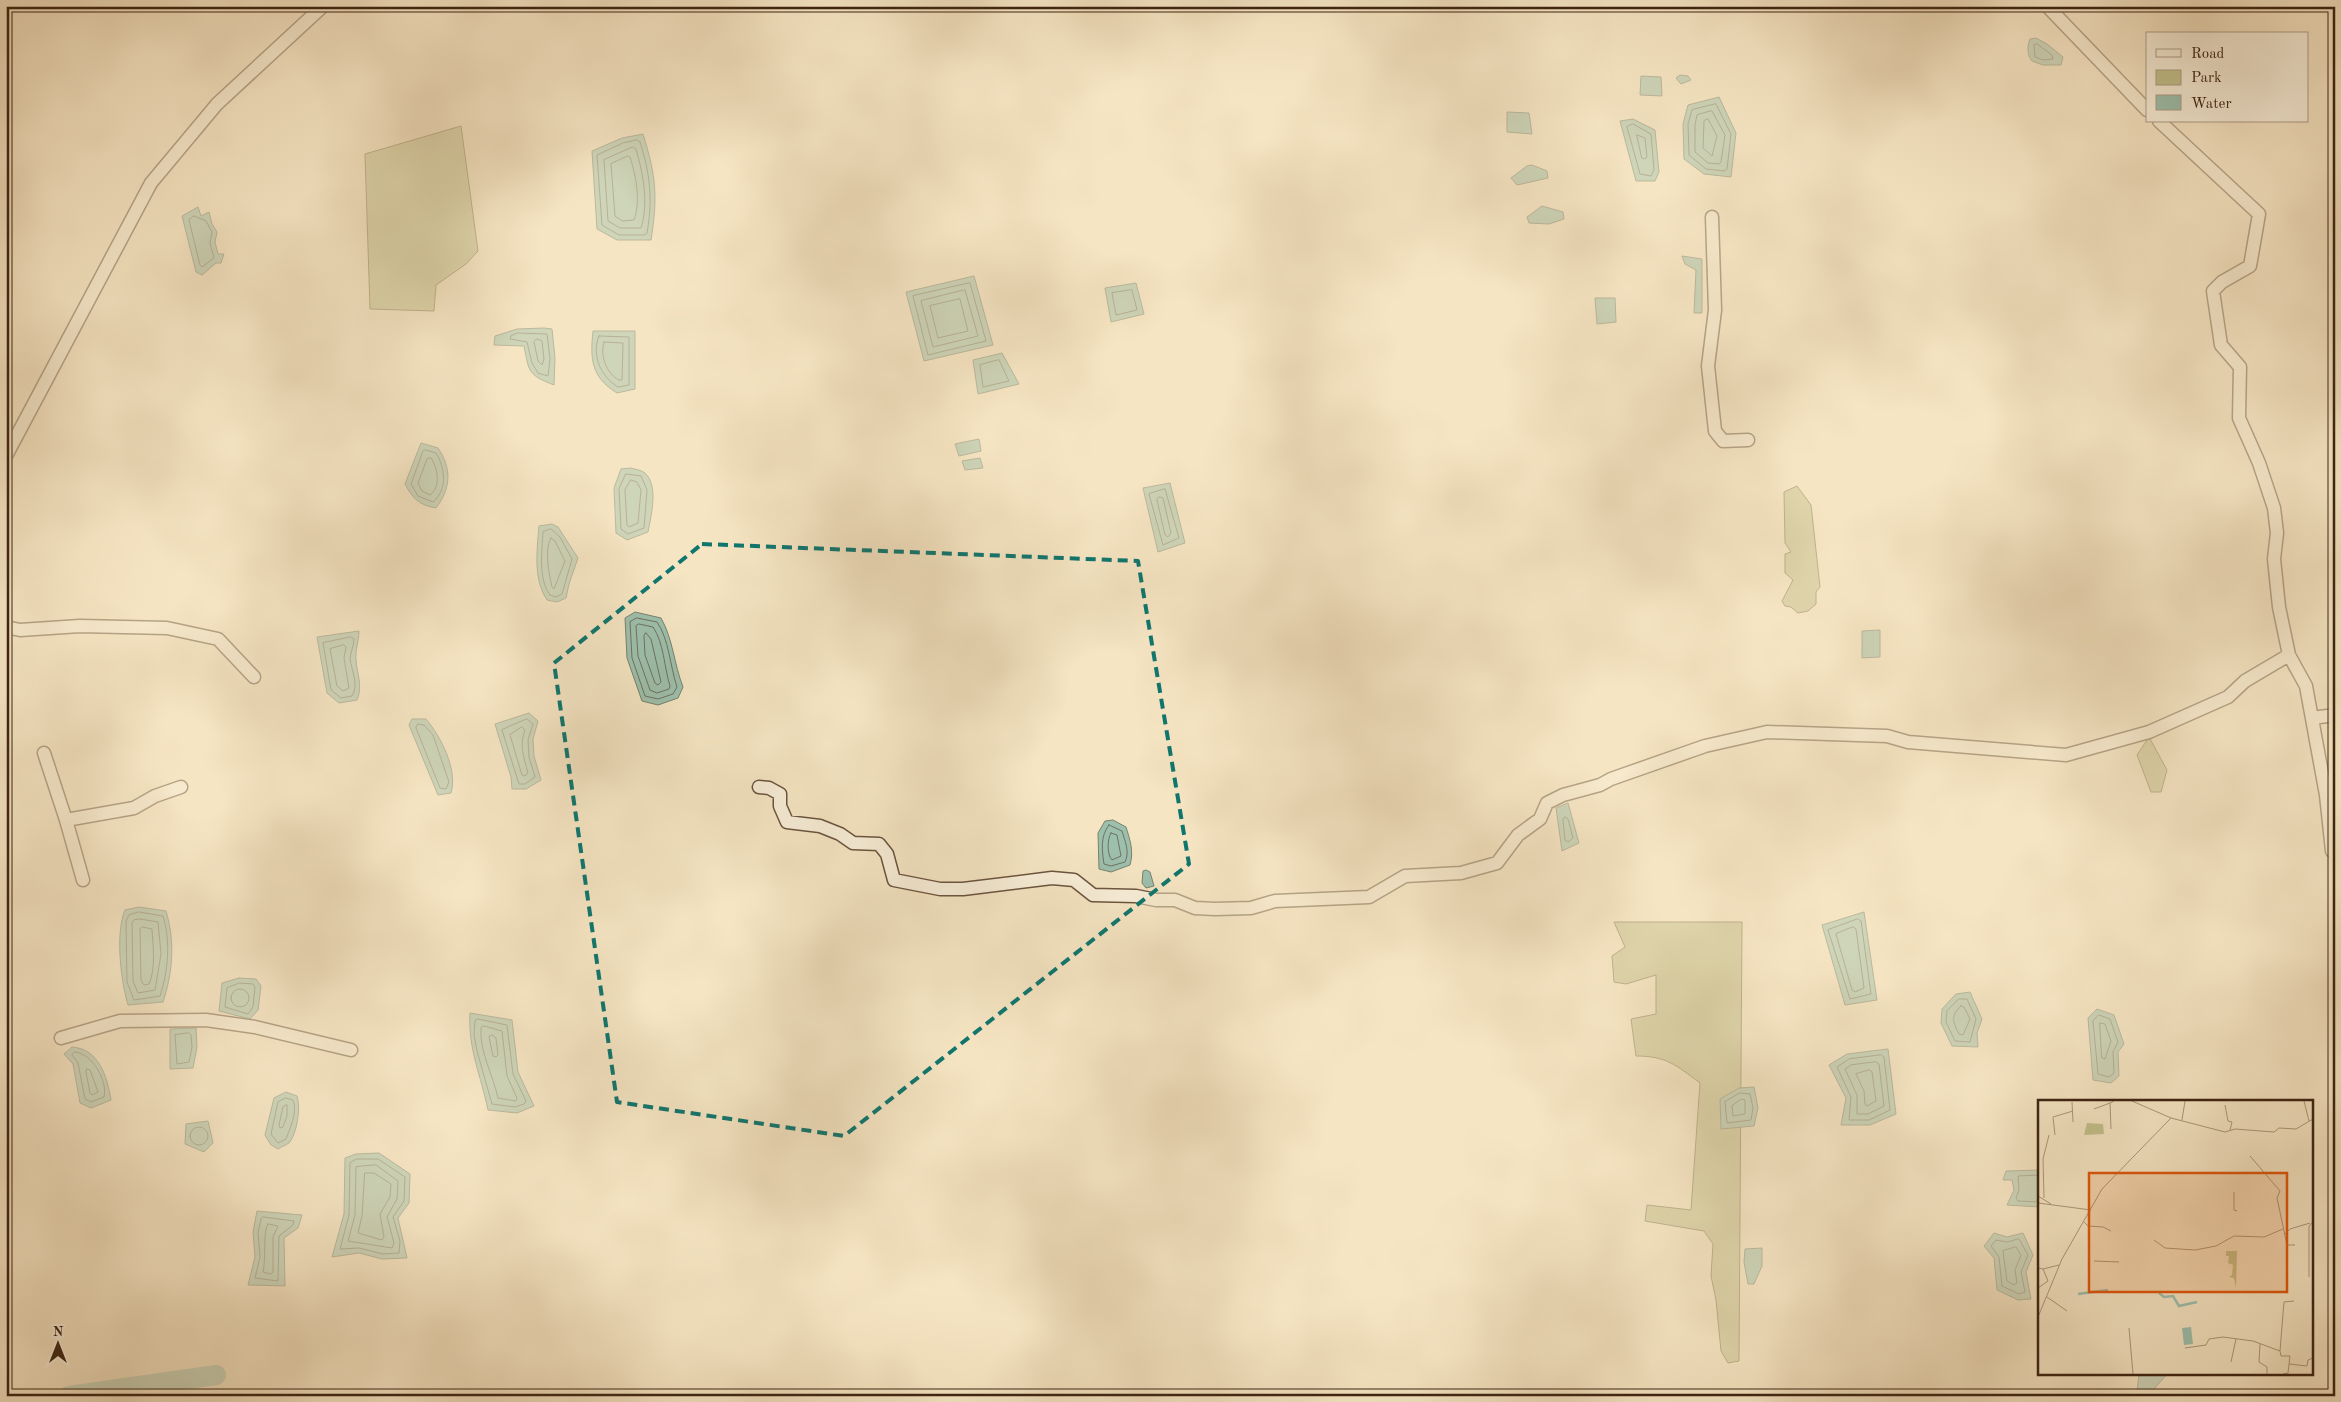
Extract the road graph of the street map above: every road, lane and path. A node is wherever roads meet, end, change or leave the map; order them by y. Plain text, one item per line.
1 (323, 6) edge
2 (2047, 6) edge
3 (2146, 109) edge
4 (2160, 122) edge
5 (1712, 217) dead end
6 (12, 435) edge
7 (1748, 440) dead end
8 (6, 456) edge
9 (6, 627) edge
10 (2289, 655) junction
11 (254, 677) dead end
12 (2335, 715) edge
13 (2312, 718) junction
14 (44, 753) dead end
15 (759, 787) dead end
16 (181, 788) dead end
17 (66, 820) junction
18 (2335, 851) edge
19 (83, 880) dead end
20 (61, 1038) dead end
21 (351, 1050) dead end

1 - 6 street
2 - 3 street
4 - 10 street
5 - 7 street
6 - 8 street
9 - 11 street
10 - 13 street
10 - 15 street
12 - 13 street
13 - 18 street
14 - 17 street
16 - 17 street
17 - 19 street
20 - 21 street

